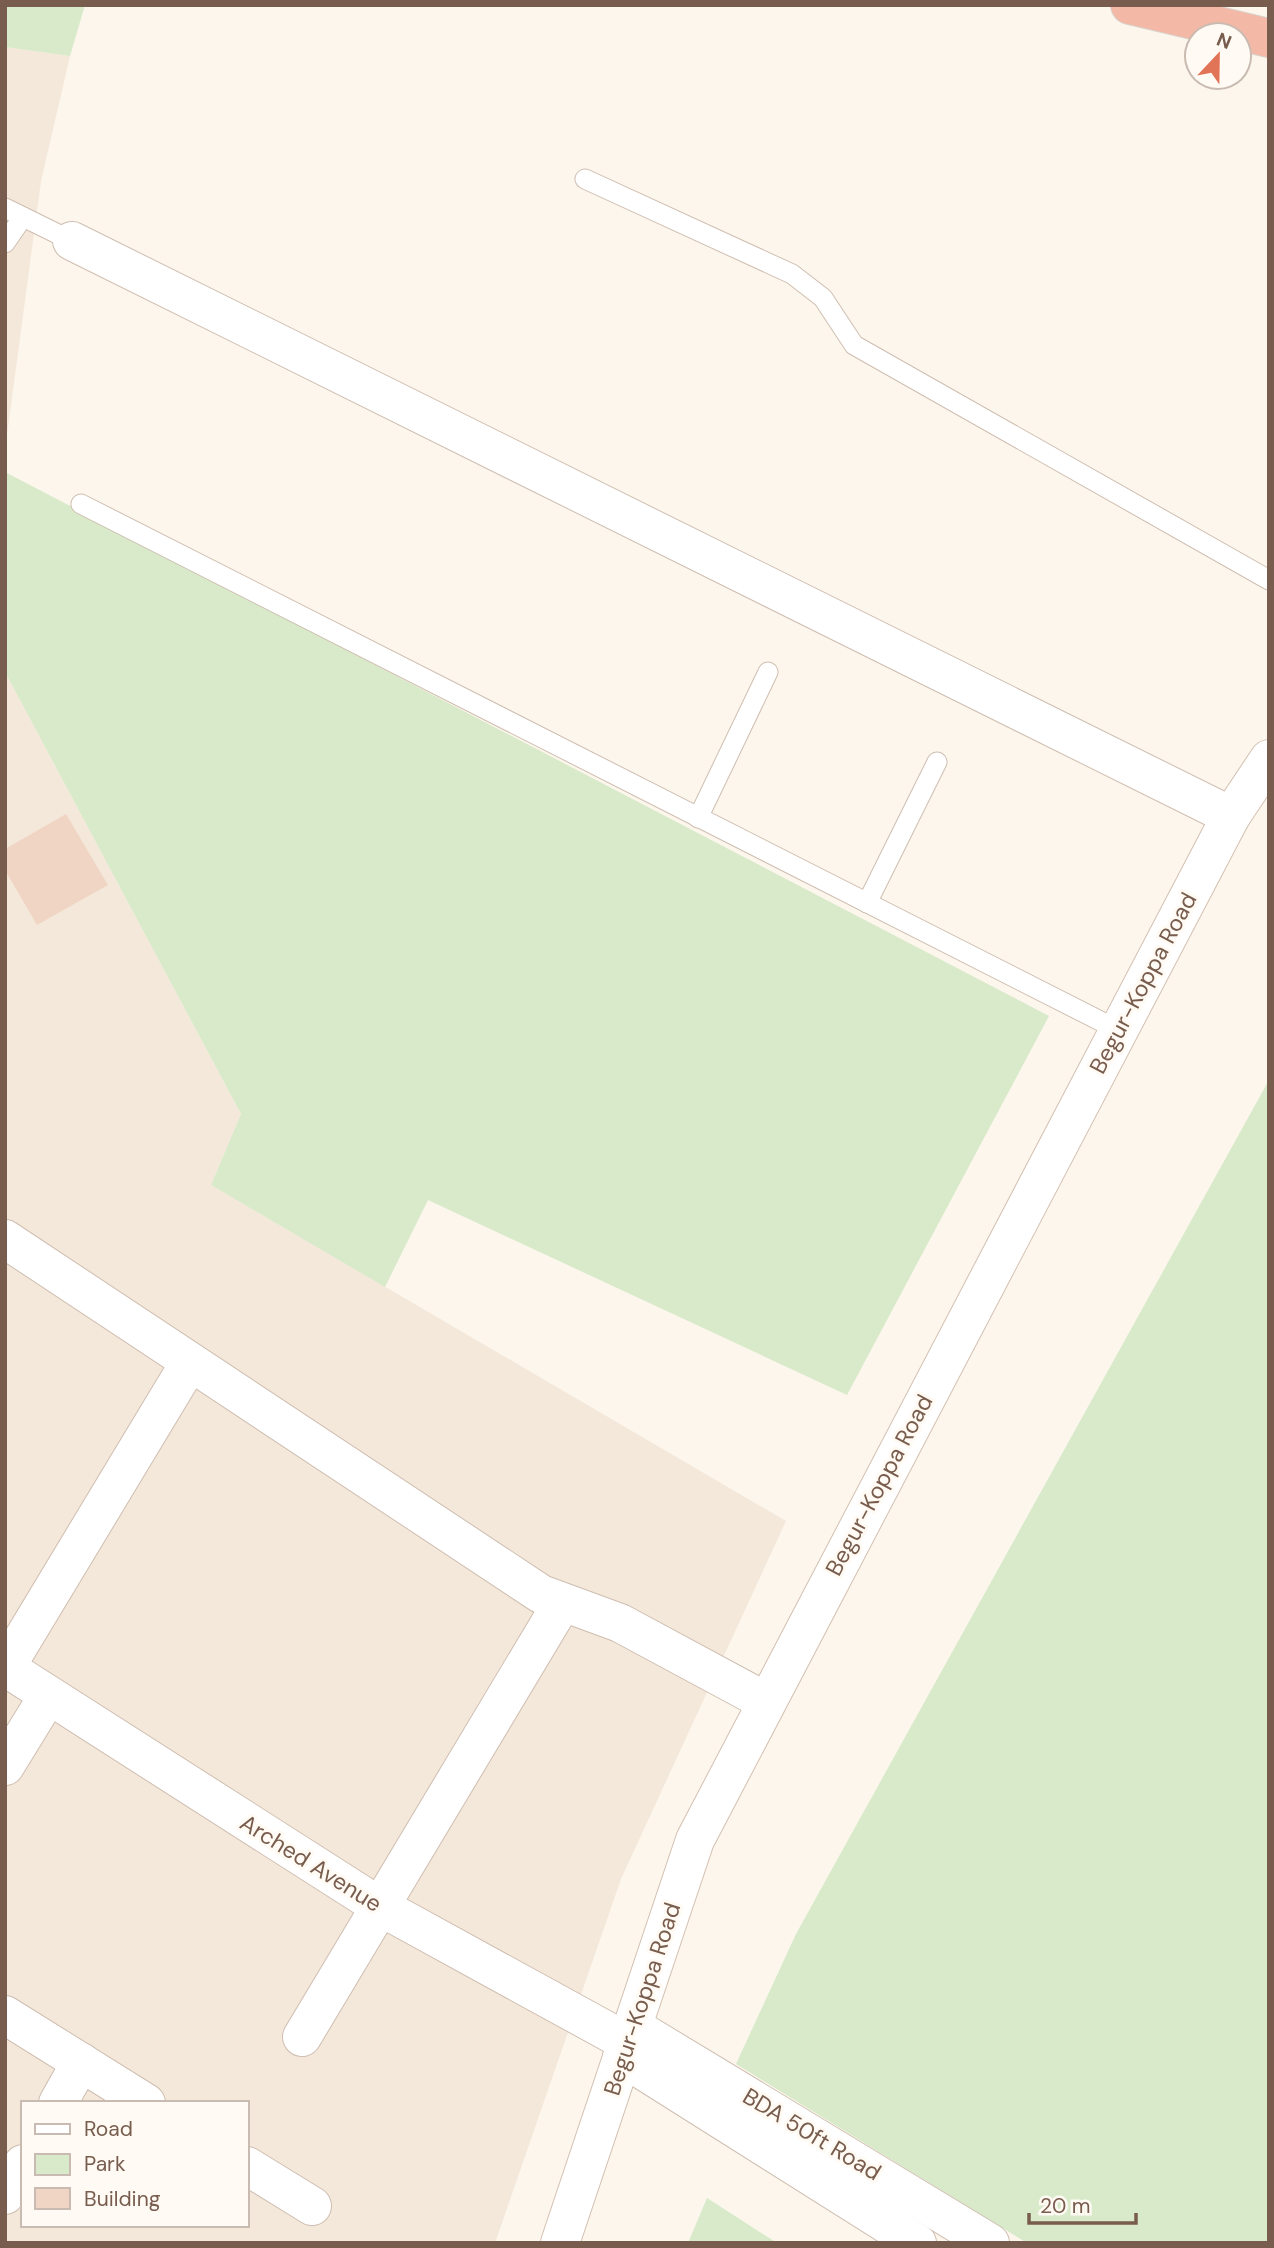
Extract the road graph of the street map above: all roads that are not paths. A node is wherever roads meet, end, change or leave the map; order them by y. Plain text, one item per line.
1 (1130, 5) edge
2 (1269, 38) edge
3 (585, 178) dead end
4 (14, 212) edge
5 (72, 241) joint
6 (5, 243) edge
7 (81, 504) dead end
8 (1269, 580) edge
9 (768, 672) dead end
10 (1269, 759) edge
11 (937, 762) dead end
12 (1231, 817) junction
13 (698, 818) junction
14 (867, 903) junction
15 (1118, 1030) junction
16 (5, 1239) edge
17 (190, 1362) junction
18 (562, 1603) junction
19 (6, 1667) edge
20 (48, 1696) junction
21 (765, 1701) junction
22 (5, 1766) edge
23 (379, 1906) junction
24 (5, 2015) edge
25 (302, 2037) dead end
26 (627, 2042) junction
27 (81, 2062) junction
28 (59, 2101) edge
29 (143, 2101) edge
30 (21, 2167) edge
31 (248, 2167) edge
32 (5, 2195) edge
33 (312, 2206) dead end
34 (560, 2243) edge
35 (917, 2243) edge
36 (990, 2243) edge

1 - 2 highway
3 - 8 lane
4 - 5 lane
4 - 6 lane
5 - 12 street
7 - 13 lane
9 - 13 lane
10 - 12 street, Begur-Koppa Road
11 - 14 lane
12 - 15 street, Begur-Koppa Road
13 - 14 lane
14 - 15 lane
15 - 21 street, Begur-Koppa Road
16 - 17 street
17 - 18 street
17 - 19 street
18 - 21 street
18 - 23 street
19 - 20 street, Arched Avenue
20 - 22 street
20 - 23 street, Arched Avenue
21 - 26 street, Begur-Koppa Road
23 - 25 street
23 - 26 street, Arched Avenue
24 - 27 street
26 - 34 street, Begur-Koppa Road
26 - 35 street, BDA 50ft Road
26 - 36 street, BDA 50ft Road
27 - 28 street
27 - 29 street
30 - 32 street
31 - 33 street

